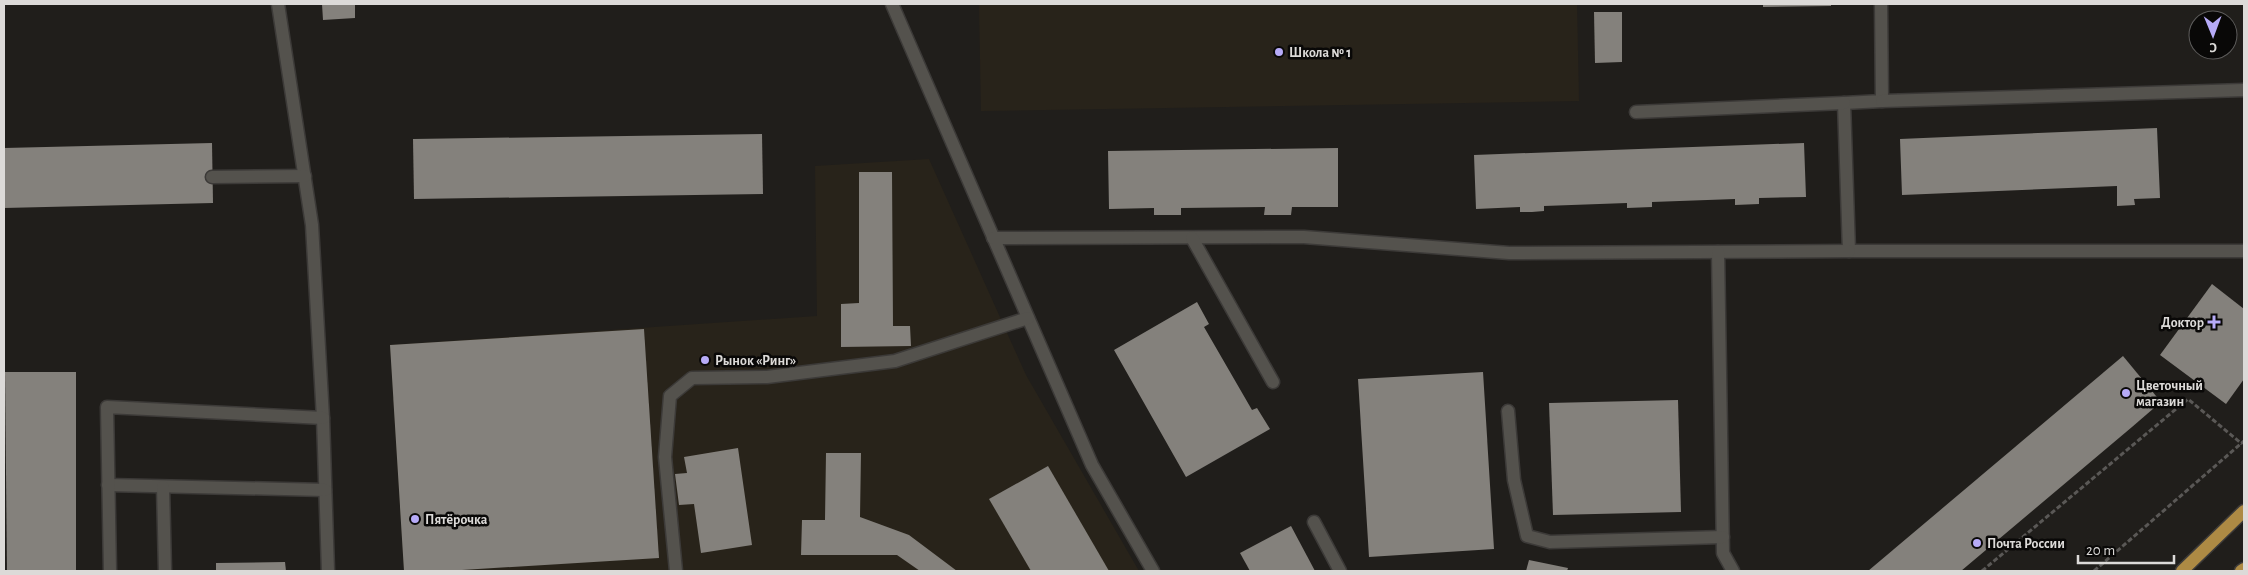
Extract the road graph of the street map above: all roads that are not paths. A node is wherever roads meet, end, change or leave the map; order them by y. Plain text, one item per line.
1 (278, 4) edge
2 (892, 4) edge
3 (1881, 4) edge
4 (2244, 90) edge
5 (1882, 101) junction
6 (1844, 103) junction
7 (1636, 112) dead end
8 (305, 176) junction
9 (212, 177) dead end
10 (993, 238) junction
11 (1192, 238) junction
12 (1850, 251) junction
13 (2244, 251) edge
14 (1718, 252) junction
15 (1028, 318) junction
16 (1273, 382) dead end
17 (1508, 411) dead end
18 (323, 418) junction
19 (108, 485) junction
20 (163, 487) junction
21 (325, 490) junction
22 (2244, 511) edge
23 (1314, 522) dead end
24 (1723, 537) junction
25 (2244, 569) edge
26 (110, 571) edge
27 (165, 571) edge
28 (328, 571) edge
29 (676, 571) edge
30 (1153, 571) edge
31 (1340, 571) edge
32 (1733, 571) edge
33 (2182, 571) edge
34 (2242, 571) edge

1 - 8 street
2 - 10 street
3 - 5 street
4 - 5 street
5 - 6 street
6 - 7 street
6 - 12 street
8 - 9 street
8 - 18 street
10 - 11 street
10 - 15 street
11 - 14 street
11 - 16 street
12 - 13 street
12 - 14 street
14 - 24 street
15 - 29 street
15 - 30 street
17 - 24 street
18 - 19 street
18 - 21 street
19 - 20 street
19 - 26 street
20 - 21 street
20 - 27 street
21 - 28 street
22 - 33 main road
23 - 31 street
24 - 32 street
25 - 34 main road

